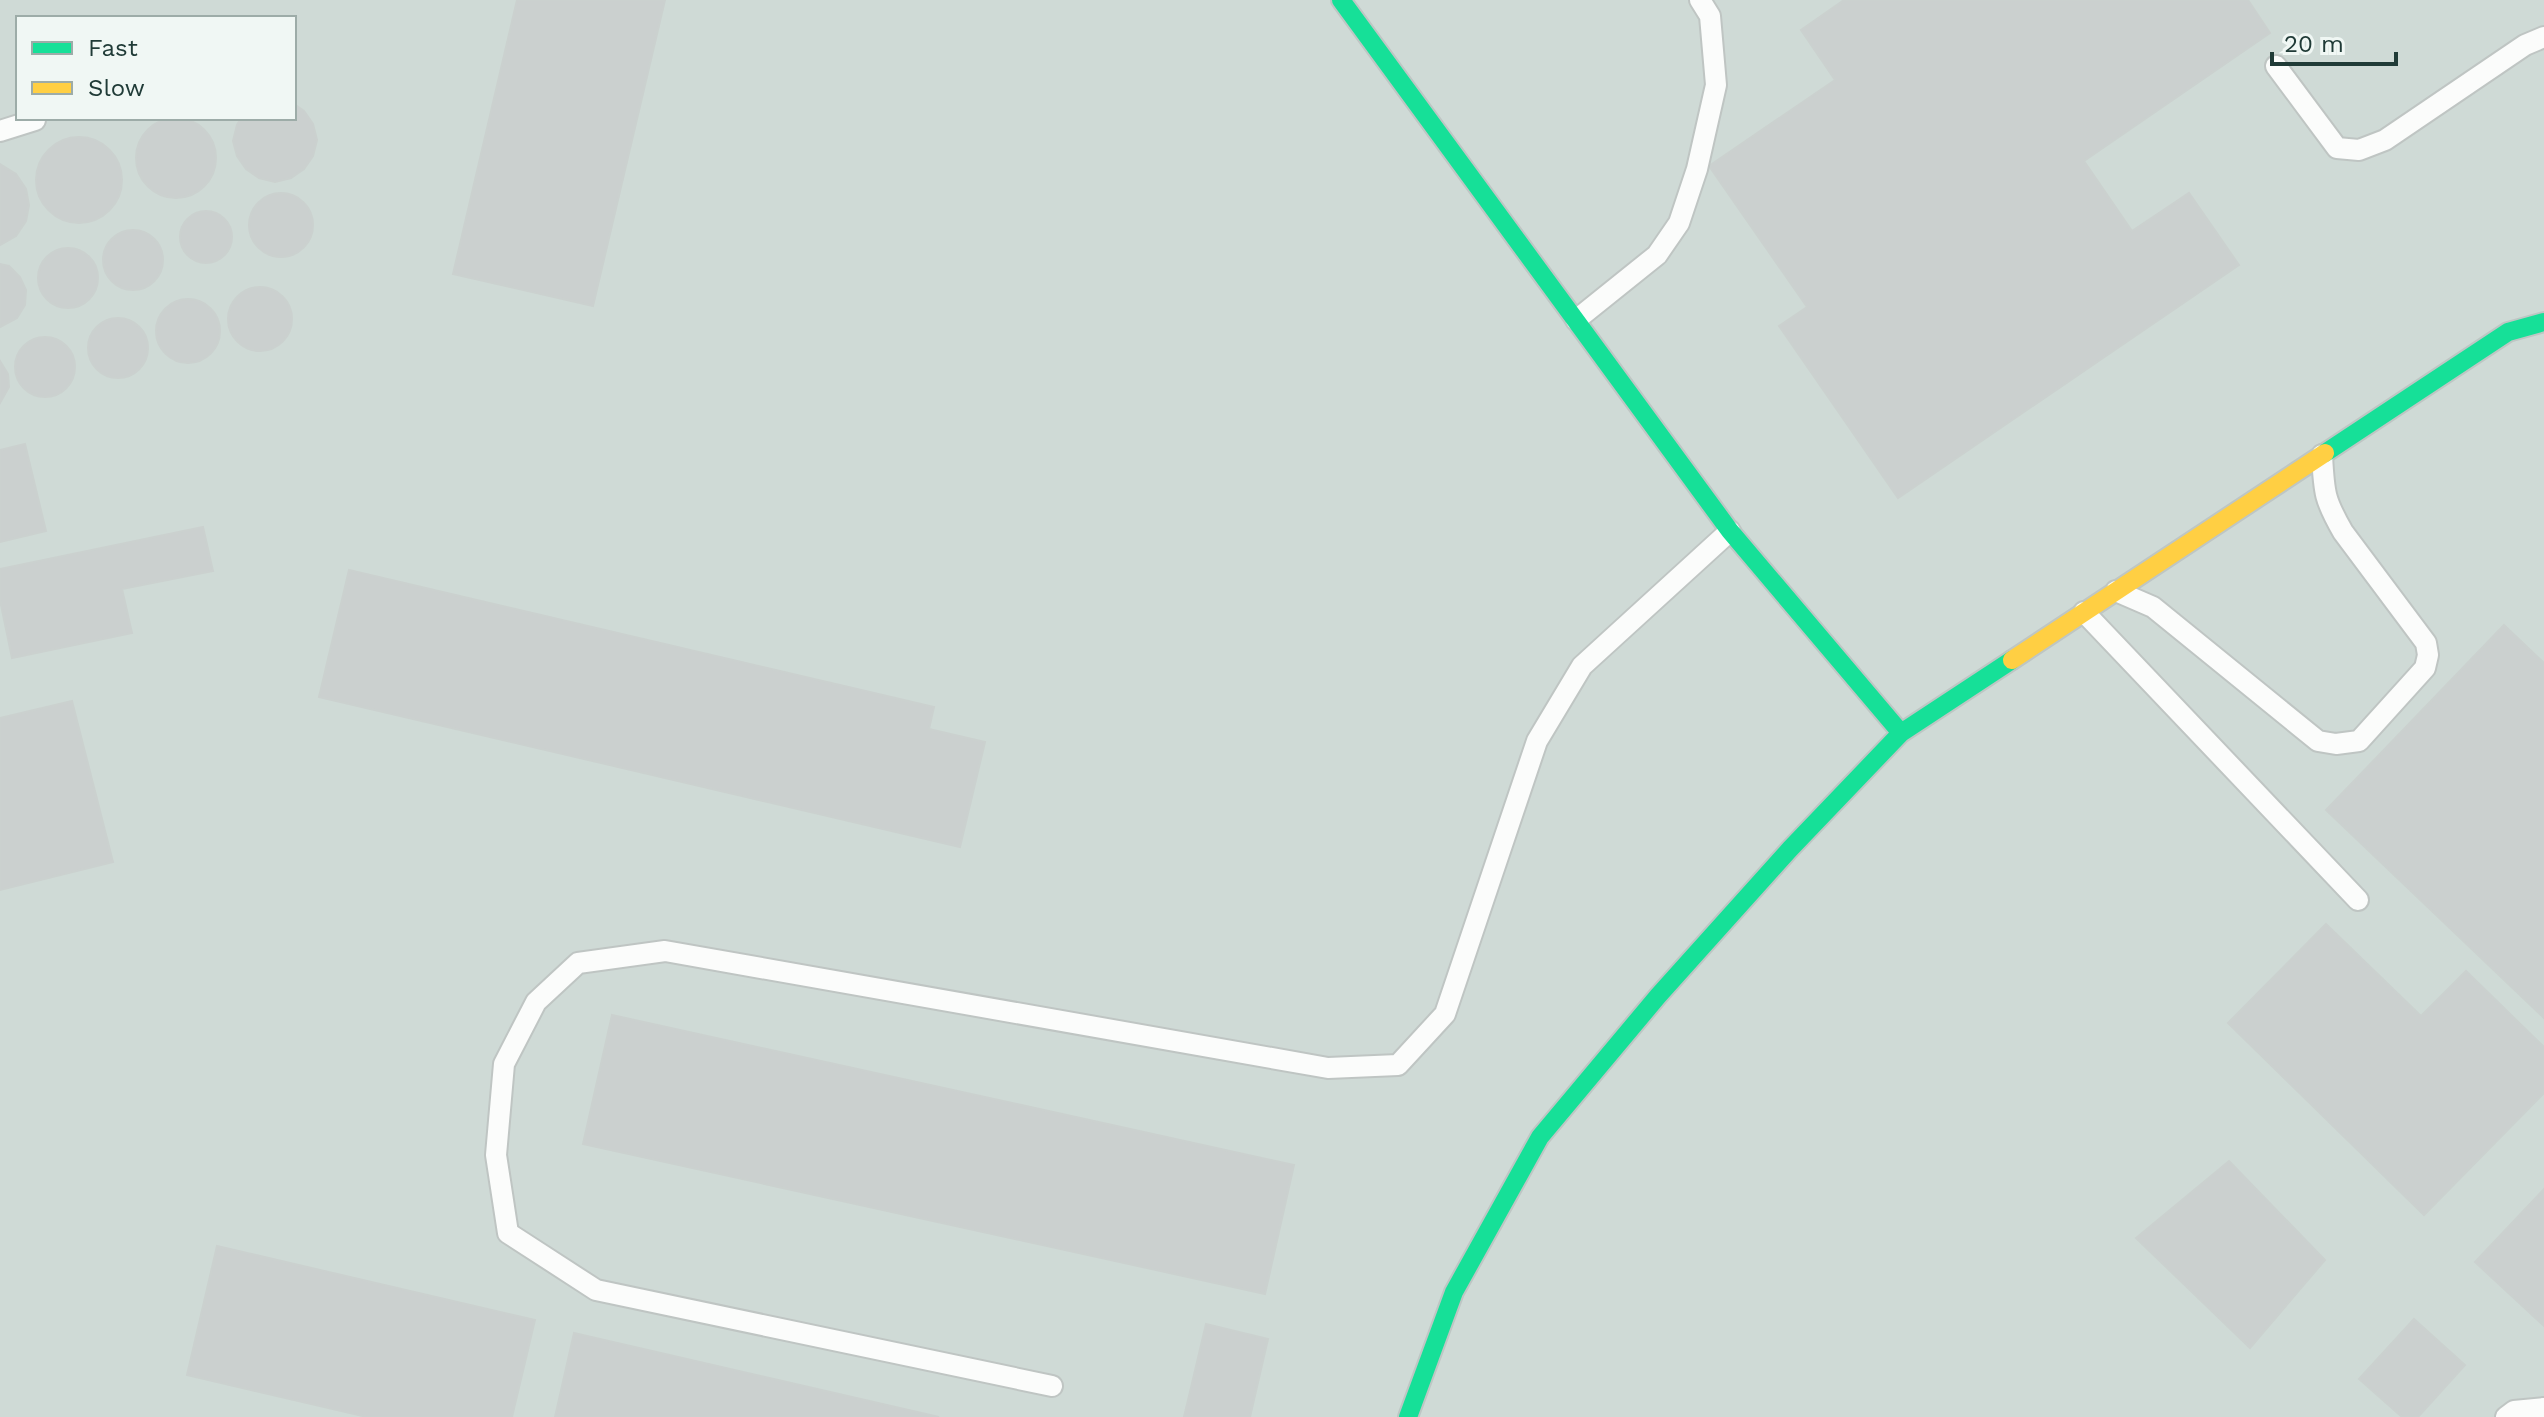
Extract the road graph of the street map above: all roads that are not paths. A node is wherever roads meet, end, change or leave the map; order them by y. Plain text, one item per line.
1 (1341, 0) edge
2 (1700, 0) edge
3 (2544, 37) edge
4 (2276, 66) dead end
5 (35, 120) edge
6 (0, 131) edge
7 (1576, 320) junction
8 (2544, 322) edge
9 (2322, 455) junction
10 (1730, 531) junction
11 (2116, 591) junction
12 (2084, 612) junction
13 (1901, 733) junction
14 (2358, 900) dead end
15 (1052, 1386) dead end
16 (2544, 1408) edge
17 (1408, 1417) edge
18 (2506, 1417) edge

1 - 7 street
2 - 7 lane
3 - 4 lane
5 - 6 lane
7 - 10 street
8 - 9 street
9 - 11 street
9 - 11 lane
10 - 13 street
10 - 15 lane
11 - 12 street
12 - 13 street
12 - 14 lane
13 - 17 street
16 - 18 lane

